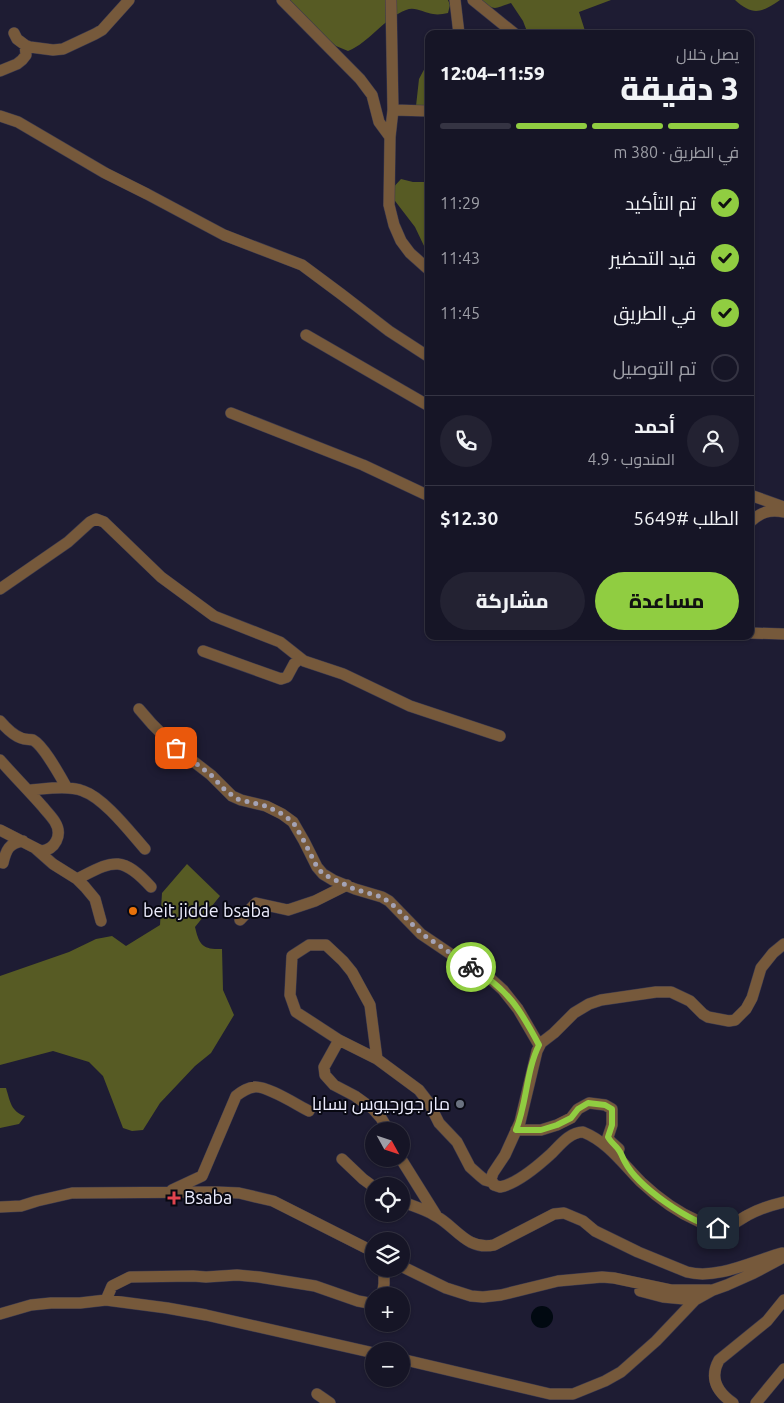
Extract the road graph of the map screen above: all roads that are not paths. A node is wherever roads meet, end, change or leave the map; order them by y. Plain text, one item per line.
1 (129, 0) edge
2 (282, 0) edge
3 (391, 0) edge
4 (455, 0) edge
5 (473, 0) edge
6 (459, 30) edge
7 (509, 30) edge
8 (14, 33) dead end
9 (24, 45) junction
10 (0, 71) edge
11 (393, 110) junction
12 (425, 111) edge
13 (0, 116) edge
14 (390, 137) junction
15 (425, 266) edge
16 (306, 335) dead end
17 (425, 354) edge
18 (425, 404) edge
19 (231, 413) dead end
20 (425, 494) edge
21 (754, 496) edge
22 (784, 507) edge
23 (784, 512) edge
24 (754, 519) edge
25 (0, 589) edge
26 (754, 633) edge
27 (784, 634) edge
28 (203, 651) dead end
29 (300, 658) junction
30 (139, 709) dead end
31 (0, 721) edge
32 (500, 736) dead end
33 (0, 760) edge
34 (67, 788) junction
35 (29, 790) junction
36 (0, 830) edge
37 (23, 841) junction
38 (36, 849) junction
39 (145, 849) dead end
40 (3, 863) dead end
41 (77, 880) junction
42 (347, 886) junction
43 (151, 887) dead end
44 (240, 920) dead end
45 (101, 921) dead end
46 (784, 944) edge
47 (339, 1040) junction
48 (539, 1045) junction
49 (377, 1058) junction
50 (309, 1111) dead end
51 (383, 1122) edge
52 (516, 1130) junction
53 (342, 1159) dead end
54 (625, 1163) junction
55 (407, 1168) edge
56 (365, 1180) edge
57 (492, 1182) junction
58 (168, 1192) junction
59 (0, 1199) edge
60 (38, 1201) junction
61 (784, 1202) edge
62 (410, 1205) edge
63 (0, 1207) edge
64 (436, 1215) junction
65 (365, 1247) edge
66 (784, 1253) edge
67 (784, 1257) edge
68 (410, 1270) edge
69 (690, 1295) junction
70 (106, 1300) junction
71 (784, 1300) edge
72 (365, 1302) edge
73 (0, 1314) edge
74 (365, 1350) edge
75 (410, 1361) edge
76 (784, 1369) edge
77 (317, 1394) dead end
78 (330, 1403) edge
79 (732, 1403) edge
80 (756, 1403) edge

1 - 9 street
2 - 14 street
3 - 11 street
4 - 6 street
5 - 7 street
8 - 9 street
9 - 10 street
11 - 12 street
11 - 14 street
13 - 17 street
14 - 15 street
16 - 18 street
19 - 20 street
21 - 22 street
23 - 24 street
25 - 29 street
26 - 27 street
28 - 29 street
29 - 32 street
30 - 42 street
31 - 34 street
33 - 35 street
34 - 35 street
34 - 39 street
35 - 38 street
36 - 37 street
37 - 38 street
37 - 40 street
38 - 41 street
41 - 43 street
41 - 45 street
42 - 44 street
42 - 48 street
46 - 48 street
47 - 49 street
47 - 49 street
47 - 51 street
48 - 52 street
49 - 57 street
50 - 58 street
52 - 54 street
52 - 57 street
53 - 56 street
54 - 57 street
54 - 61 street
55 - 64 street
58 - 60 street
58 - 65 street
59 - 60 street
60 - 63 street
62 - 64 street
64 - 66 street
67 - 69 street
68 - 69 street
69 - 75 street
70 - 72 street
70 - 73 street
70 - 74 street
71 - 79 street
76 - 80 street
77 - 78 street

